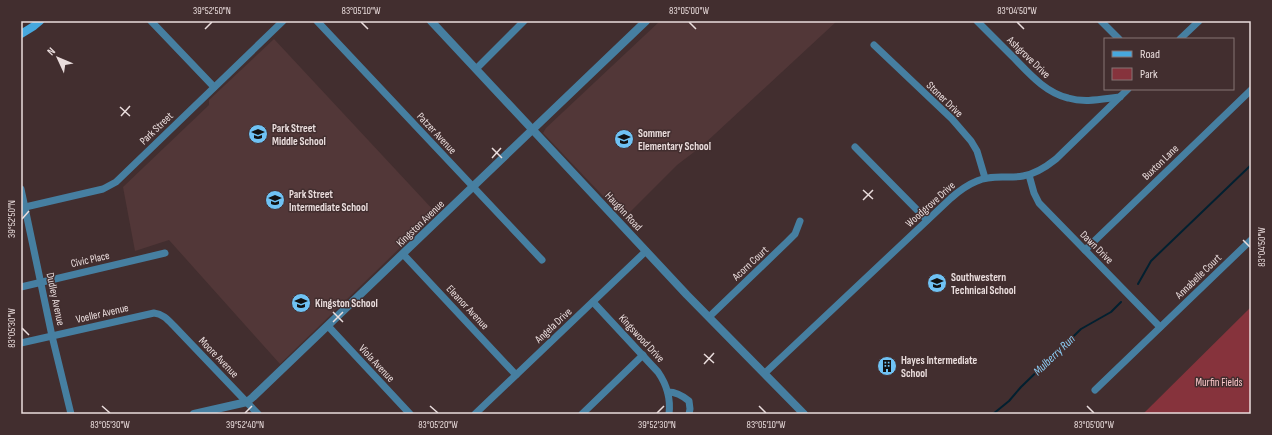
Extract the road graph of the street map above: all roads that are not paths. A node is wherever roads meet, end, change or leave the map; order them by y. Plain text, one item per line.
1 (40, 21) edge
2 (151, 21) edge
3 (283, 21) edge
4 (317, 21) edge
5 (431, 21) edge
6 (524, 21) edge
7 (646, 21) edge
8 (977, 21) edge
9 (1101, 21) edge
10 (1199, 21) edge
11 (21, 34) edge
12 (1118, 38) edge
13 (1181, 38) edge
14 (874, 45) dead end
15 (476, 69) junction
16 (214, 87) junction
17 (1127, 90) edge
18 (1251, 90) edge
19 (1120, 97) junction
20 (533, 130) junction
21 (855, 147) dead end
22 (1029, 175) junction
23 (985, 178) junction
24 (473, 187) junction
25 (21, 189) edge
26 (23, 207) edge
27 (928, 220) junction
28 (800, 221) dead end
29 (1251, 240) edge
30 (1085, 250) junction
31 (646, 251) junction
32 (165, 253) dead end
33 (403, 254) junction
34 (542, 260) dead end
35 (41, 282) junction
36 (21, 287) edge
37 (593, 302) junction
38 (164, 316) joint
39 (709, 316) junction
40 (328, 326) junction
41 (1160, 327) junction
42 (52, 336) junction
43 (21, 343) edge
44 (643, 355) junction
45 (765, 373) junction
46 (516, 375) junction
47 (1095, 390) dead end
48 (668, 392) junction
49 (247, 402) junction
50 (71, 414) edge
51 (194, 414) edge
52 (258, 414) edge
53 (410, 414) edge
54 (475, 414) edge
55 (582, 414) edge
56 (669, 414) edge
57 (689, 414) edge
58 (804, 414) edge

1 - 11 main road
2 - 16 street
3 - 16 street, Park Street
4 - 24 street, Patzer Avenue
5 - 15 street, Haughn Road
6 - 15 street
7 - 20 street, Kingston Avenue
8 - 19 street, Ashgrove Drive
9 - 12 street
10 - 13 street
14 - 23 street, Stoner Drive
15 - 20 street, Haughn Road
16 - 26 street, Park Street
17 - 19 street, Woodgrove Drive
18 - 30 street, Buxton Lane
19 - 22 street, Woodgrove Drive
20 - 24 street, Kingston Avenue
20 - 31 street, Haughn Road
21 - 27 street
22 - 23 street, Woodgrove Drive
22 - 30 street, Dawn Drive
23 - 27 street, Woodgrove Drive
24 - 33 street, Kingston Avenue
24 - 34 street, Patzer Avenue
25 - 26 street, Dudley Avenue
26 - 35 street, Dudley Avenue
27 - 45 street, Woodgrove Drive
28 - 39 street, Acorn Court
29 - 41 street, Annabelle Court
30 - 41 street, Dawn Drive
31 - 37 street, Angela Drive
31 - 39 street, Haughn Road
32 - 35 street, Civic Place
33 - 40 street, Kingston Avenue
33 - 46 street, Eleanor Avenue
35 - 36 street, Civic Place
35 - 42 street, Dudley Avenue
37 - 44 street, Kingswood Drive
37 - 46 street, Angela Drive
38 - 42 street, Voeller Avenue
38 - 49 street, Moore Avenue
39 - 45 street, Haughn Road
40 - 49 street, Kingston Avenue
40 - 53 street, Viola Avenue
41 - 47 street, Annabelle Court
42 - 43 street, Voeller Avenue
42 - 50 street, Dudley Avenue
44 - 48 street, Kingswood Drive
44 - 55 street
45 - 58 street, Haughn Road
46 - 54 street, Angela Drive
48 - 56 street, Kingswood Drive
48 - 57 street
49 - 51 street, Kingston Avenue
49 - 52 street, Moore Avenue

